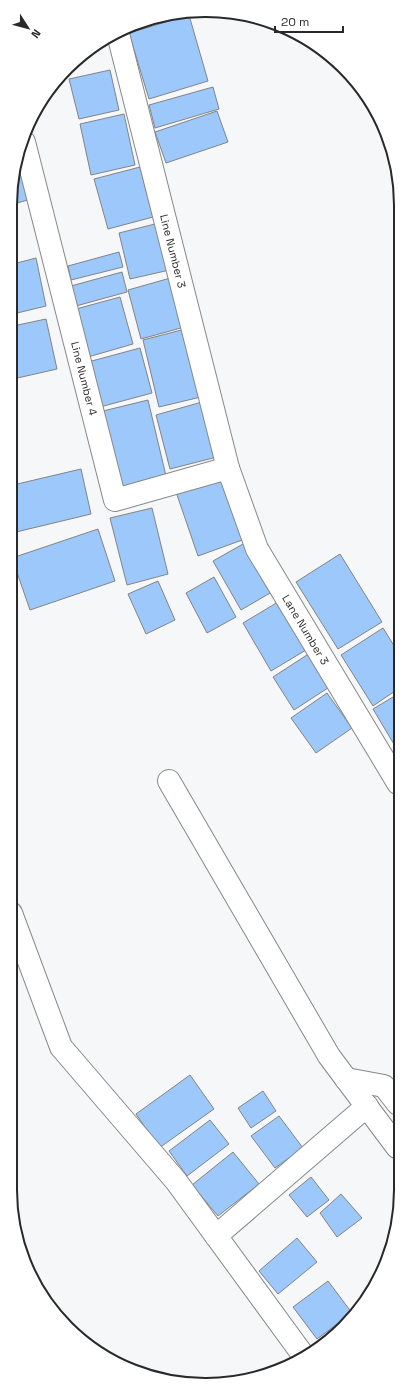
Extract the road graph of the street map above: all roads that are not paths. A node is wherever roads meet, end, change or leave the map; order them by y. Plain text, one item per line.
1 (119, 38) edge
2 (26, 149) edge
3 (228, 468) junction
4 (394, 776) edge
5 (169, 781) dead end
6 (17, 929) edge
7 (346, 1079) junction
8 (394, 1099) edge
9 (366, 1106) junction
10 (394, 1143) edge
11 (216, 1236) junction
12 (301, 1352) edge

1 - 3 street, Line Number 3
2 - 3 street, Line Number 4
3 - 4 street, Lane Number 3
5 - 7 street
6 - 11 street
7 - 8 street
7 - 9 street
9 - 10 street
9 - 11 street
11 - 12 street

